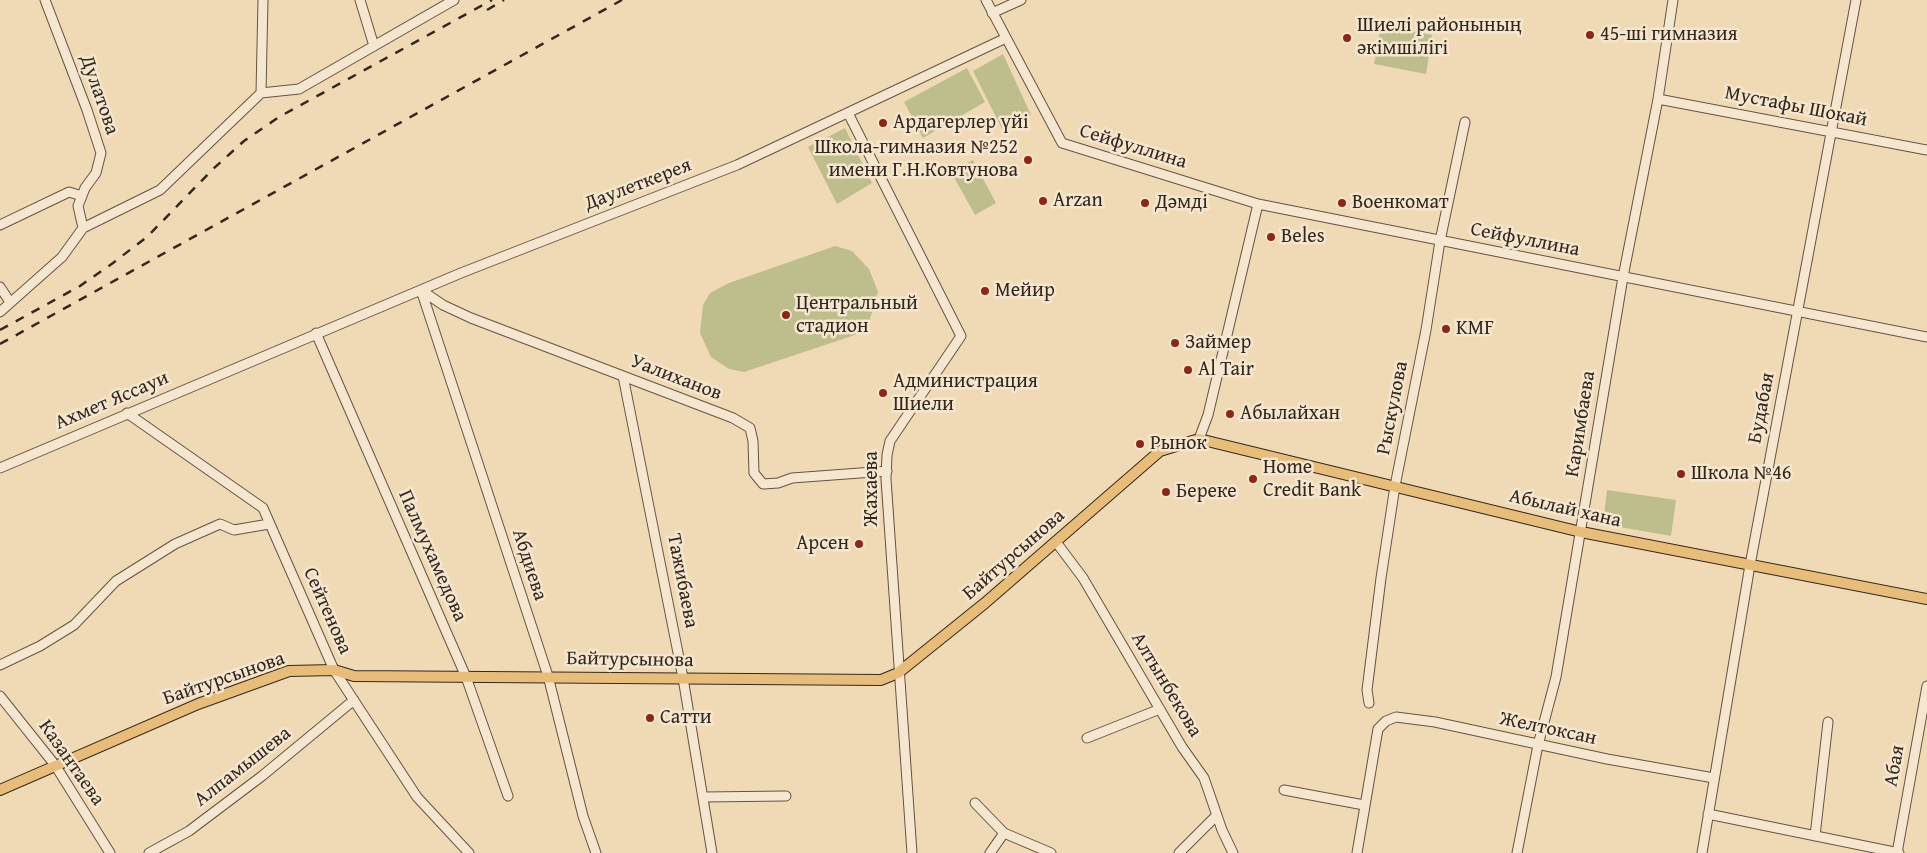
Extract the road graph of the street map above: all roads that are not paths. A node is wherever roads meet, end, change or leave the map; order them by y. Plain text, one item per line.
1 (45, 0) edge
2 (263, 0) edge
3 (360, 0) edge
4 (454, 0) edge
5 (986, 0) edge
6 (1021, 0) edge
7 (1673, 0) edge
8 (1856, 0) edge
9 (992, 13) junction
10 (1006, 38) junction
11 (374, 46) junction
12 (261, 93) junction
13 (1658, 99) junction
14 (848, 113) junction
15 (1465, 122) dead end
16 (1831, 130) junction
17 (1927, 150) edge
18 (82, 196) junction
19 (1258, 204) junction
20 (0, 225) edge
21 (83, 228) junction
22 (1440, 241) junction
23 (1623, 277) junction
24 (0, 287) edge
25 (421, 290) junction
26 (10, 302) junction
27 (0, 312) edge
28 (1797, 312) junction
29 (316, 333) junction
30 (1927, 337) edge
31 (238, 366) joint
32 (623, 376) junction
33 (127, 413) junction
34 (1199, 439) junction
35 (0, 468) edge
36 (887, 471) junction
37 (1396, 486) junction
38 (269, 524) junction
39 (1581, 532) junction
40 (1056, 542) junction
41 (1750, 564) junction
42 (1927, 599) edge
43 (0, 665) edge
44 (334, 670) junction
45 (898, 673) junction
46 (548, 676) junction
47 (466, 677) junction
48 (683, 678) junction
49 (1927, 686) edge
50 (0, 696) edge
51 (354, 700) junction
52 (1369, 703) dead end
53 (1160, 709) junction
54 (1828, 722) dead end
55 (1087, 738) dead end
56 (1538, 744) junction
57 (55, 765) junction
58 (1714, 778) junction
59 (0, 790) edge
60 (1284, 790) dead end
61 (508, 796) dead end
62 (786, 796) dead end
63 (704, 797) junction
64 (975, 804) dead end
65 (1364, 806) junction
66 (1708, 814) junction
67 (1217, 815) junction
68 (1004, 833) junction
69 (1815, 836) junction
70 (464, 851) edge
71 (110, 853) edge
72 (149, 853) edge
73 (596, 853) edge
74 (712, 853) edge
75 (912, 853) edge
76 (990, 853) edge
77 (1051, 853) edge
78 (1179, 853) edge
79 (1233, 853) edge
80 (1357, 853) edge
81 (1517, 853) edge
82 (1702, 853) edge
83 (1898, 853) edge

1 - 18 street, Дулатова
2 - 12 street
3 - 11 street
4 - 11 street
5 - 9 street
6 - 9 street
7 - 13 street, Каримбаева
8 - 16 street, Будабая
9 - 10 street
10 - 14 street, Даулеткерея
10 - 19 street, Сейфуллина
11 - 12 street
12 - 21 street
13 - 16 street, Мустафы Шокай
13 - 23 street, Каримбаева
14 - 25 street, Даулеткерея
14 - 36 street, Жахаева
15 - 22 street, Рыскулова
16 - 17 street, Мустафы Шокай
16 - 28 street, Будабая
18 - 20 street
18 - 21 street, Дулатова
19 - 22 street, Сейфуллина
19 - 34 street
21 - 26 street
22 - 23 street, Сейфуллина
22 - 37 street, Рыскулова
23 - 28 street, Сейфуллина
23 - 39 street, Каримбаева
24 - 26 street
25 - 29 street, Даулеткерея
25 - 32 street, Уалиханов
25 - 46 street, Абдиева
26 - 27 street
28 - 30 street, Сейфуллина
28 - 41 street, Будабая
29 - 31 street, Даулеткерея
29 - 47 street, Палмухамедова
31 - 33 street, Ахмет Яссауи
32 - 36 street, Уалиханов
32 - 48 street, Тажибаева
33 - 35 street, Ахмет Яссауи
33 - 38 street, Сейтенова
34 - 37 main road, Абылай хана
34 - 40 main road, Байтурсынова
36 - 45 street, Жахаева
37 - 39 main road, Абылай хана
37 - 52 street, Рыскулова
38 - 43 street
38 - 44 street, Сейтенова
39 - 41 main road, Абылай хана
39 - 56 street, Каримбаева
40 - 45 main road, Байтурсынова
40 - 53 street, Алтынбекова
41 - 42 main road, Абылай хана
41 - 58 street, Будабая
44 - 47 main road, Байтурсынова
44 - 51 street, Сейтенова
44 - 57 main road, Байтурсынова
45 - 48 main road, Байтурсынова
45 - 75 street, Жахаева
46 - 47 main road, Байтурсынова
46 - 48 main road, Байтурсынова
46 - 73 street, Абдиева
47 - 61 street, Палмухамедова
48 - 63 street, Тажибаева
49 - 83 street, Абая
50 - 57 street, Казантаева
51 - 70 street, Сейтенова
51 - 72 street, Алпамышева
53 - 55 street
53 - 67 street, Алтынбекова
54 - 69 street
56 - 58 street, Желтоксан
56 - 65 street, Желтоксан
56 - 81 street, Каримбаева
57 - 59 main road, Байтурсынова
57 - 71 street, Казантаева
58 - 66 street, Будабая
60 - 65 street
62 - 63 street
63 - 74 street, Тажибаева
64 - 68 street
65 - 80 street
66 - 69 street
66 - 82 street, Будабая
67 - 78 street
67 - 79 street, Алтынбекова
68 - 76 street
68 - 77 street
69 - 83 street

